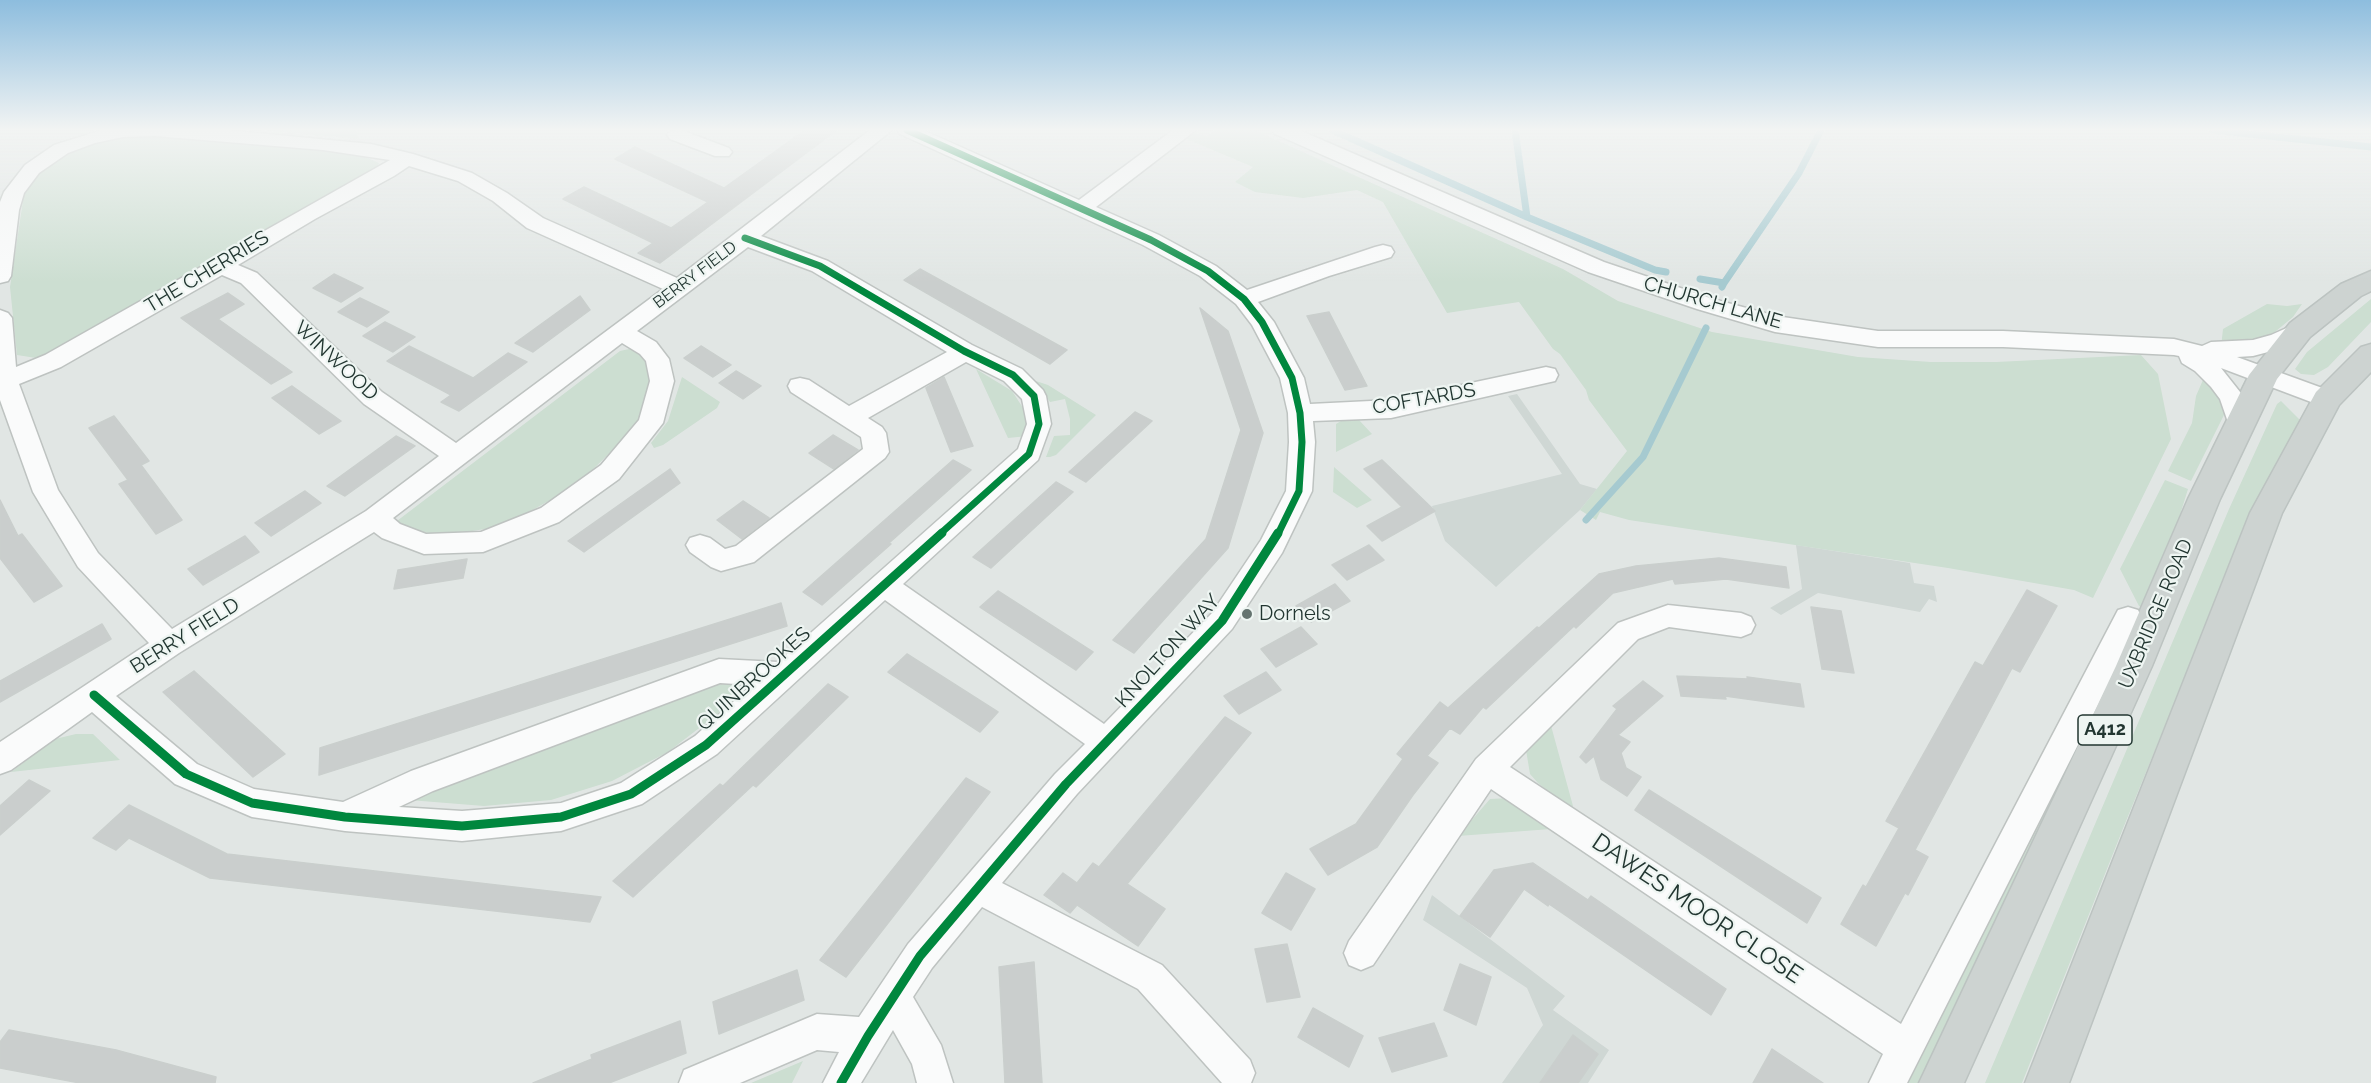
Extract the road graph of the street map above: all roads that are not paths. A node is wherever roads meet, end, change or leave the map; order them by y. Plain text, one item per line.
1 (23, 181) edge
2 (371, 181) edge
3 (471, 181) edge
4 (818, 181) edge
5 (1020, 181) edge
6 (1118, 181) edge
7 (1398, 181) edge
8 (1081, 208) junction
9 (4, 211) edge
10 (745, 238) junction
11 (1383, 252) dead end
12 (219, 265) junction
13 (0, 276) edge
14 (2371, 280) edge
15 (677, 287) junction
16 (1244, 299) junction
17 (0, 318) edge
18 (2300, 330) junction
19 (621, 332) junction
20 (2174, 348) junction
21 (964, 351) junction
22 (2371, 354) edge
23 (1546, 375) dead end
24 (2264, 375) junction
25 (5, 380) junction
26 (800, 386) dead end
27 (2326, 399) junction
28 (1300, 413) junction
29 (849, 417) junction
30 (2240, 425) junction
31 (455, 455) junction
32 (375, 518) junction
33 (700, 545) dead end
34 (884, 585) junction
35 (2128, 618) dead end
36 (1741, 625) dead end
37 (169, 645) junction
38 (784, 675) junction
39 (94, 694) junction
40 (1106, 742) junction
41 (0, 760) edge
42 (1487, 769) junction
43 (345, 817) junction
44 (977, 887) junction
45 (1361, 953) dead end
46 (894, 998) junction
47 (868, 1036) junction
48 (1907, 1049) junction
49 (1237, 1073) dead end
50 (696, 1083) edge
51 (841, 1083) edge
52 (934, 1083) edge
53 (1887, 1083) edge
54 (1941, 1083) edge
55 (2047, 1083) edge

1 - 9 street
2 - 12 street, THE CHERRIES
3 - 15 street
4 - 10 street, BERRY FIELD
5 - 8 street, KNOLTON WAY
6 - 8 street
7 - 20 street, CHURCH LANE
8 - 16 street, KNOLTON WAY
9 - 13 street
10 - 15 street, BERRY FIELD
10 - 21 street, QUINBROOKES
11 - 16 street
12 - 25 street, THE CHERRIES
12 - 31 street, WINWOOD
14 - 18 main road, UXBRIDGE ROAD / A412
15 - 19 street, BERRY FIELD
16 - 28 street, KNOLTON WAY
17 - 25 street
18 - 20 street, CHURCH LANE
18 - 24 main road, UXBRIDGE ROAD / A412
19 - 31 street, BERRY FIELD
19 - 32 street
20 - 24 street, CHURCH LANE
20 - 30 street, CHURCH LANE
21 - 29 street
21 - 34 street, QUINBROOKES
22 - 27 main road
23 - 28 street, COFTARDS
24 - 27 street, CHURCH LANE
24 - 30 main road, UXBRIDGE ROAD / A412
25 - 37 street
26 - 29 street
27 - 55 main road
28 - 40 street, KNOLTON WAY
29 - 33 street
30 - 54 main road, UXBRIDGE ROAD / A412
31 - 32 street, BERRY FIELD
32 - 37 street, BERRY FIELD
34 - 38 street, QUINBROOKES
34 - 40 street
35 - 48 street
36 - 42 street
37 - 39 street, BERRY FIELD
38 - 43 street, QUINBROOKES
38 - 43 street, QUINBROOKES
39 - 41 street, BERRY FIELD
39 - 43 street, QUINBROOKES
40 - 44 street, KNOLTON WAY
42 - 45 street
42 - 48 street, DAWES MOOR CLOSE
44 - 46 street, KNOLTON WAY
44 - 49 street
46 - 47 street, KNOLTON WAY
46 - 52 street
47 - 50 street
47 - 51 street, KNOLTON WAY
48 - 53 street

